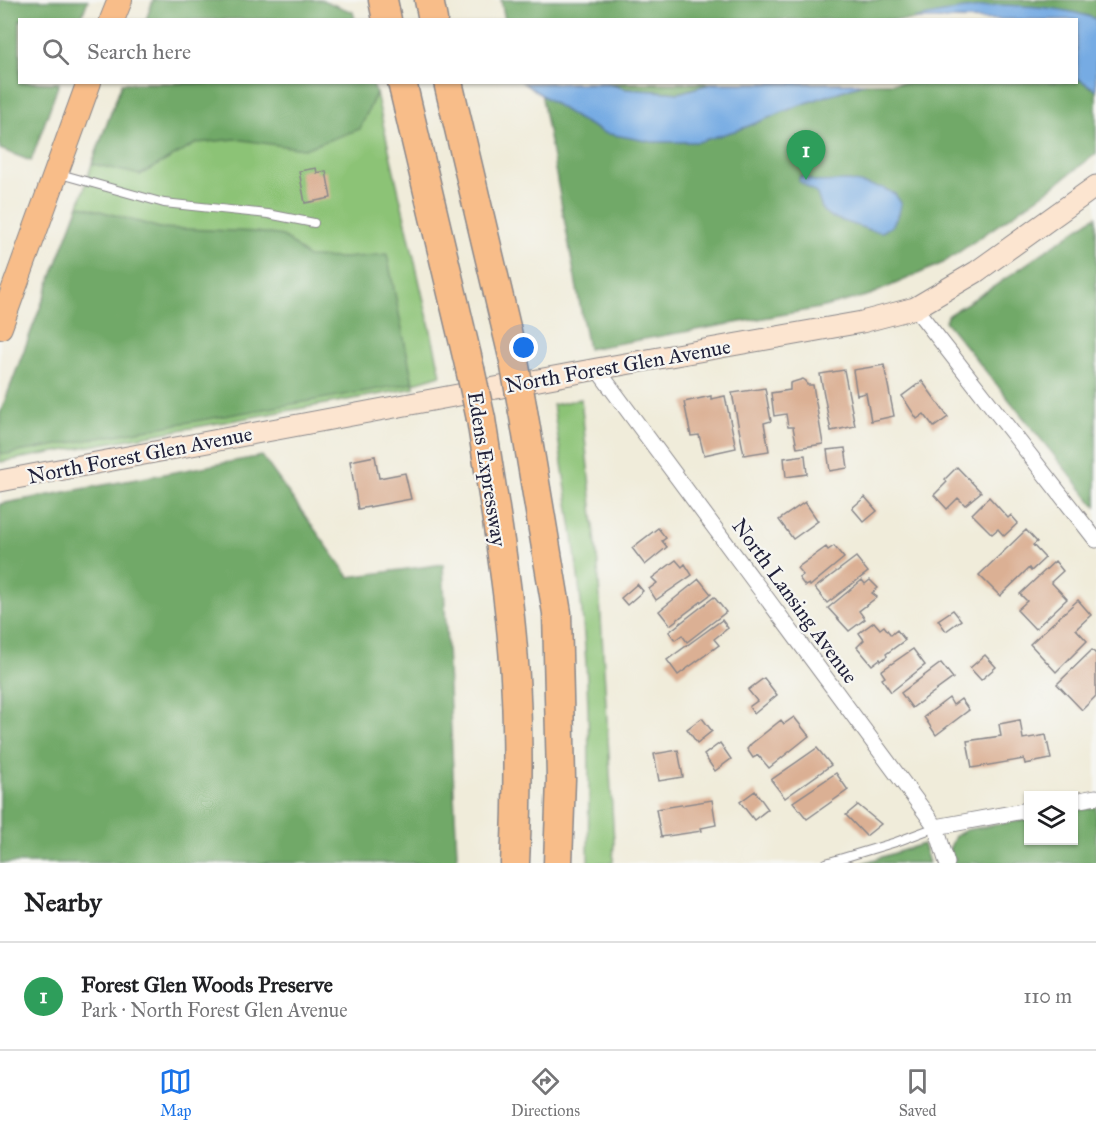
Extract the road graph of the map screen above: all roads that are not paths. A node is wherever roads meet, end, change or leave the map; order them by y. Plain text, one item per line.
1 (120, 0) edge
2 (383, 0) edge
3 (429, 0) edge
4 (113, 18) edge
5 (387, 18) edge
6 (433, 18) edge
7 (89, 84) edge
8 (448, 84) edge
9 (405, 96) edge
10 (57, 173) junction
11 (1096, 186) edge
12 (314, 223) dead end
13 (915, 308) junction
14 (0, 327) edge
15 (597, 369) junction
16 (0, 481) edge
17 (1096, 540) edge
18 (1096, 797) edge
19 (1078, 800) edge
20 (1024, 811) edge
21 (936, 827) junction
22 (515, 863) edge
23 (558, 863) edge
24 (826, 863) edge
25 (947, 863) edge

1 - 4 main road
2 - 5 highway
3 - 6 highway
7 - 10 main road
8 - 23 highway, bridge
9 - 22 highway, Edens Expressway, bridge
10 - 12 lane
10 - 14 main road
11 - 13 street, North Forest Glen Avenue
13 - 15 street, North Forest Glen Avenue
13 - 17 street
15 - 16 street, North Forest Glen Avenue
15 - 21 street, North Lansing Avenue
18 - 19 street
20 - 21 street
21 - 24 lane
21 - 25 street, North Lansing Avenue

